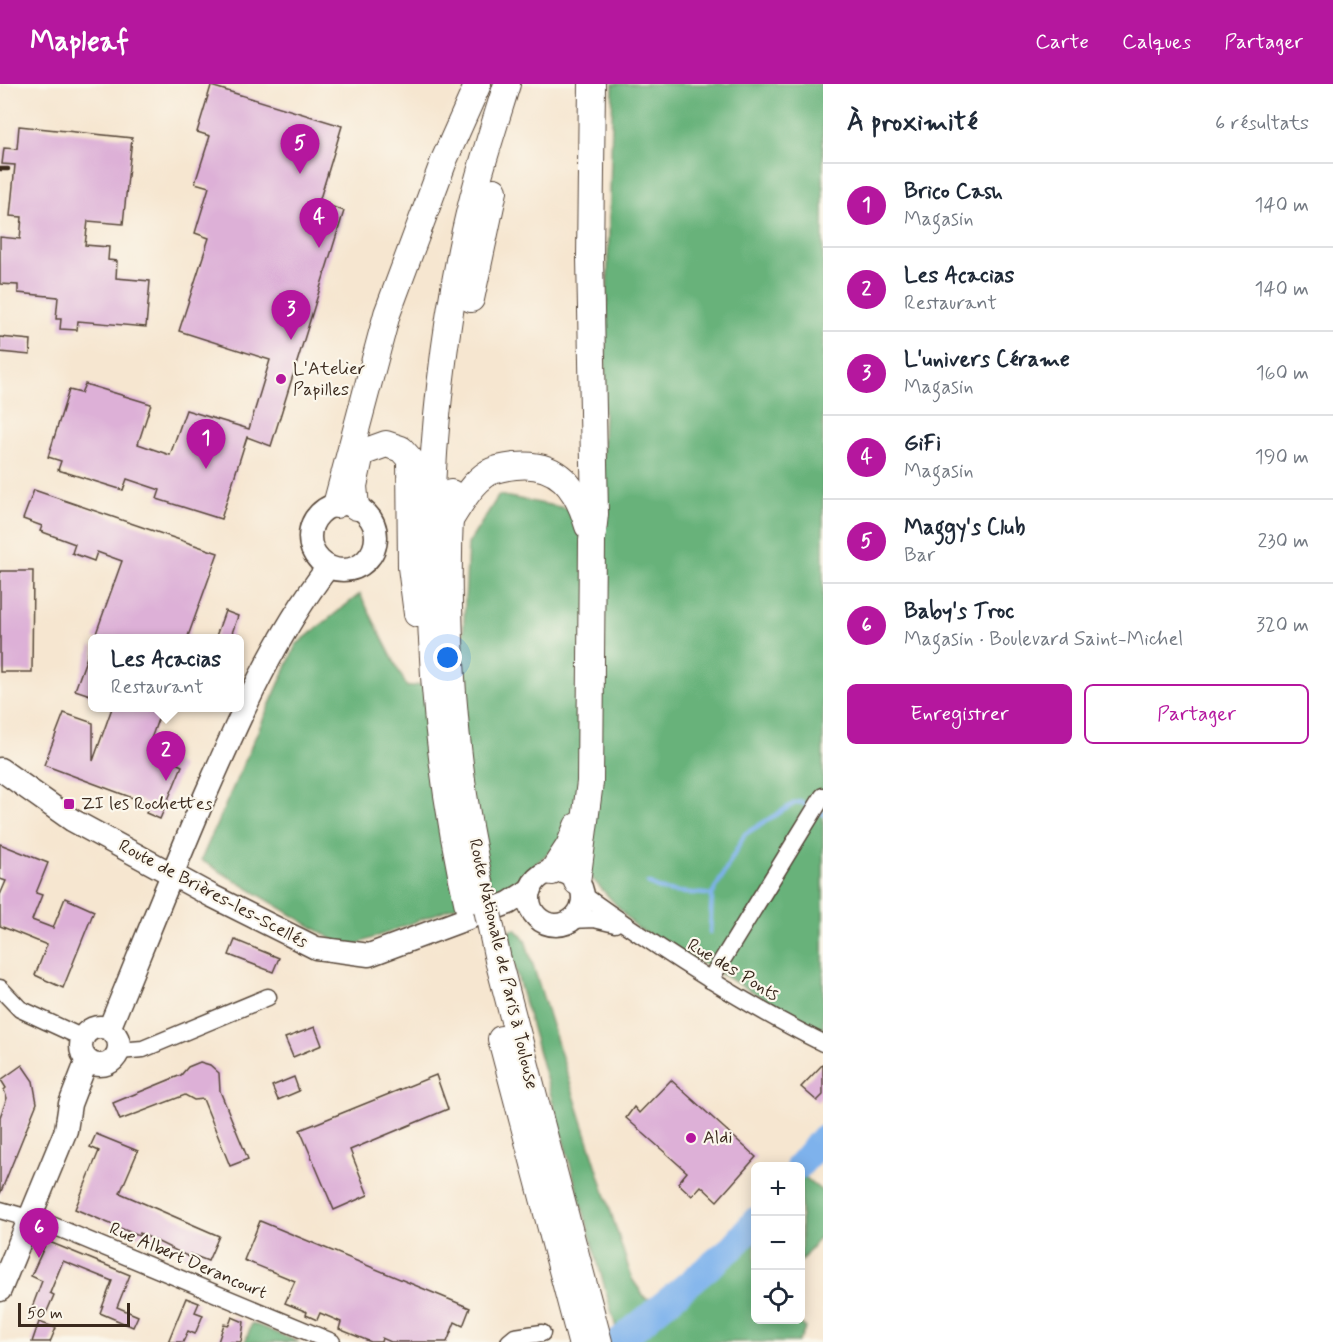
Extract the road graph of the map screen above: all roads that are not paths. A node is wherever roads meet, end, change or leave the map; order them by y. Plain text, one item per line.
1 (478, 84) edge
2 (507, 84) edge
3 (525, 84) edge
4 (592, 84) edge
5 (346, 506) junction
6 (449, 521) junction
7 (592, 541) junction
8 (328, 567) junction
9 (432, 652) junction
10 (244, 712) edge
11 (244, 712) edge
12 (0, 769) edge
13 (823, 796) edge
14 (586, 804) junction
15 (552, 872) junction
16 (172, 873) junction
17 (470, 879) junction
18 (580, 888) junction
19 (531, 889) junction
20 (508, 903) junction
21 (532, 912) junction
22 (572, 920) junction
23 (626, 927) junction
24 (490, 962) junction
25 (710, 980) junction
26 (0, 988) edge
27 (268, 997) dead end
28 (109, 1029) junction
29 (83, 1038) junction
30 (823, 1043) edge
31 (119, 1051) junction
32 (94, 1063) junction
33 (0, 1210) edge
34 (29, 1220) junction
35 (0, 1290) edge
36 (542, 1332) dead end
37 (332, 1342) edge
38 (509, 1342) edge
39 (581, 1342) edge
40 (599, 1342) edge

1 - 5 main road
2 - 9 main road, Route Nationale de Paris à Toulouse
3 - 6 main road, Route Nationale de Paris à Toulouse
4 - 7 main road
5 - 8 main road
5 - 8 main road
5 - 9 main road
6 - 7 main road
6 - 17 main road, Route Nationale de Paris à Toulouse
7 - 14 main road
8 - 10 main road
9 - 17 main road, Route Nationale de Paris à Toulouse
11 - 16 main road
12 - 16 main road, Route de Brières-les-Scellés
13 - 25 street
14 - 15 main road
14 - 18 main road
15 - 18 main road
15 - 19 main road
16 - 20 main road, Route de Brières-les-Scellés
16 - 28 main road
17 - 24 main road, Route Nationale de Paris à Toulouse
18 - 22 main road
18 - 23 street, Rue des Ponts
19 - 20 main road, Route de Brières-les-Scellés
19 - 21 main road
20 - 21 main road
21 - 22 main road
22 - 23 street, Rue des Ponts
23 - 25 street, Rue des Ponts
24 - 39 main road, Route Nationale de Paris à Toulouse
24 - 40 main road, Route Nationale de Paris à Toulouse
25 - 30 street, Rue des Ponts
26 - 29 street
27 - 31 street
28 - 29 main road
28 - 31 main road
29 - 32 main road
31 - 32 main road
32 - 34 main road
33 - 34 street, Rue Albert Derancourt
34 - 35 main road
34 - 37 street, Rue Albert Derancourt
36 - 38 street

